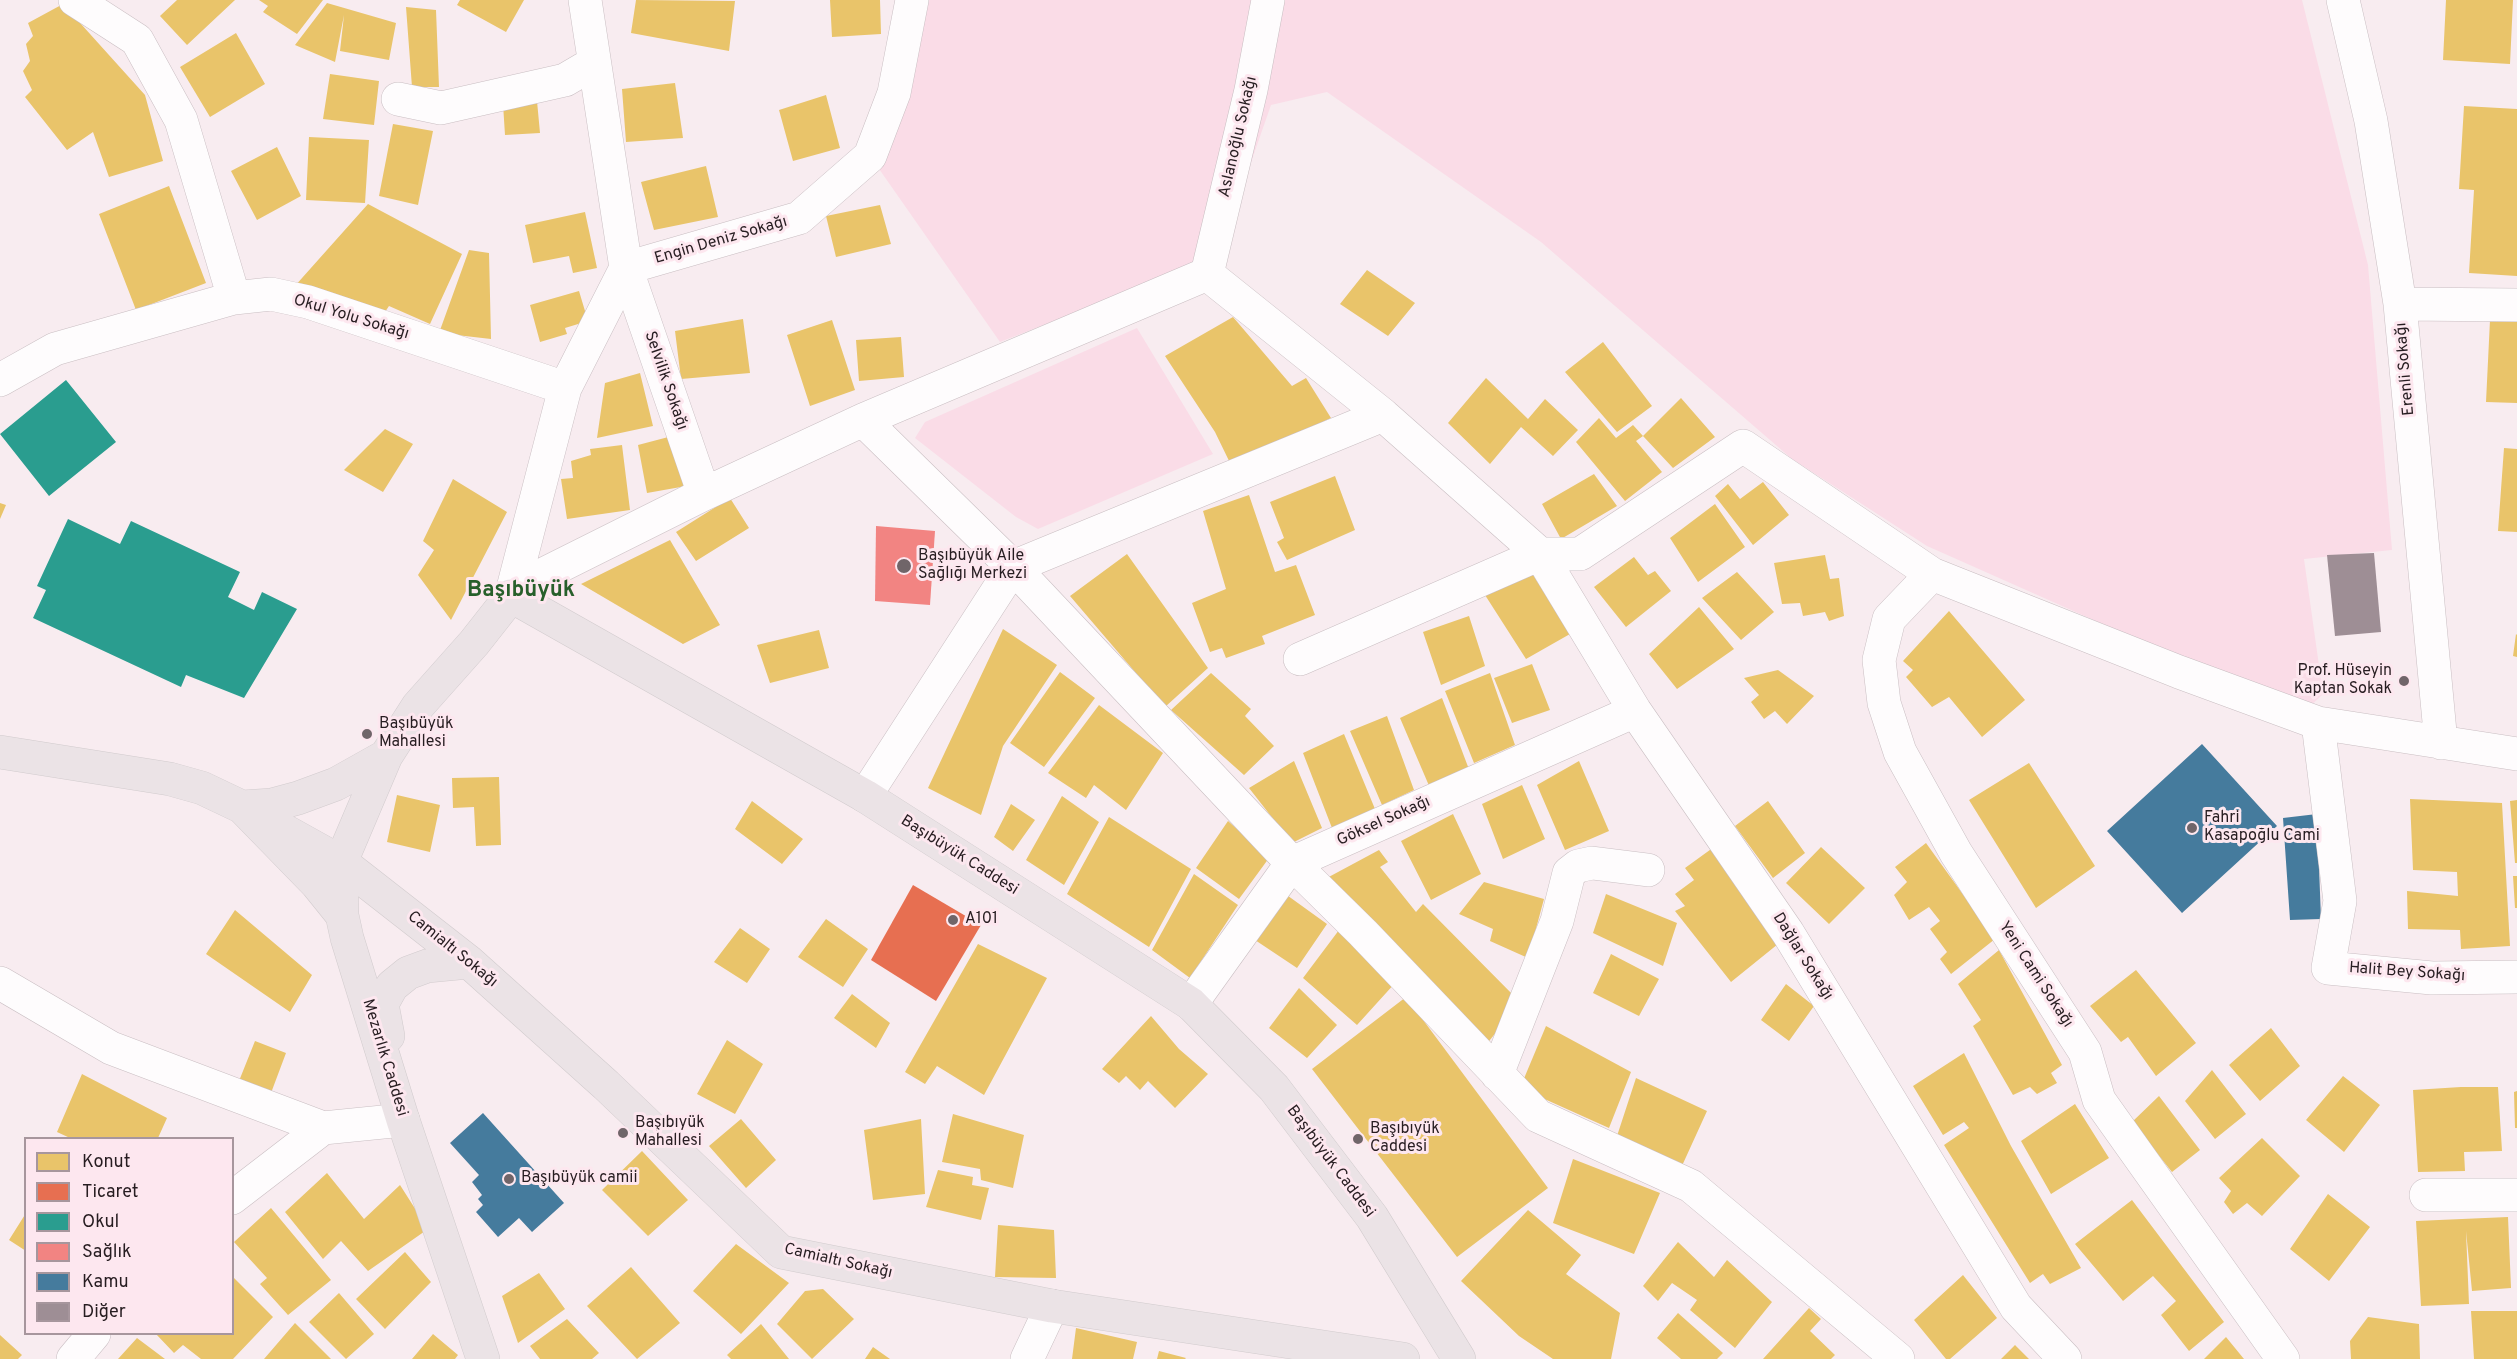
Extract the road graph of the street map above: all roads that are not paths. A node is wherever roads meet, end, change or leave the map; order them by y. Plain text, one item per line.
1 (75, 0) edge
2 (912, 0) edge
3 (1269, 0) edge
4 (2343, 0) edge
5 (581, 4) edge
6 (594, 63) junction
7 (398, 99) dead end
8 (626, 268) junction
9 (1207, 274) junction
10 (234, 298) junction
11 (2400, 304) junction
12 (2517, 305) edge
13 (0, 380) edge
14 (565, 388) junction
15 (1383, 415) junction
16 (863, 420) junction
17 (704, 494) junction
18 (1540, 554) junction
19 (1013, 567) junction
20 (1932, 574) junction
21 (511, 596) junction
22 (1300, 659) dead end
23 (1635, 711) junction
24 (2318, 723) junction
25 (2440, 743) junction
26 (0, 752) edge
27 (2517, 754) edge
28 (386, 756) junction
29 (865, 796) junction
30 (242, 807) junction
31 (341, 862) junction
32 (1292, 863) junction
33 (1648, 870) dead end
34 (342, 915) junction
35 (469, 962) junction
36 (2517, 977) edge
37 (0, 983) edge
38 (1191, 1004) junction
39 (1497, 1074) junction
40 (403, 1120) junction
41 (323, 1128) junction
42 (2517, 1195) edge
43 (234, 1196) edge
44 (2426, 1196) dead end
45 (1052, 1306) junction
46 (93, 1335) edge
47 (73, 1359) edge
48 (483, 1359) edge
49 (1027, 1359) edge
50 (1403, 1359) edge
51 (1459, 1359) edge
52 (1898, 1359) edge
53 (2065, 1359) edge
54 (2283, 1359) edge

1 - 10 street
2 - 8 street, Engin Deniz Sokağı
3 - 9 street, Aslanoğlu Sokağı
4 - 11 street, Erenli Sokağı
5 - 6 street, Selvilik Sokağı
6 - 7 street
6 - 8 street, Selvilik Sokağı
8 - 14 street
8 - 17 street, Selvilik Sokağı
9 - 15 street, Dağlar Sokağı
9 - 16 street
10 - 13 street, Okul Yolu Sokağı
10 - 14 street, Okul Yolu Sokağı
11 - 12 street
11 - 25 street, Erenli Sokağı
14 - 21 street
15 - 18 street, Dağlar Sokağı
15 - 19 street
16 - 17 street
16 - 19 street
17 - 21 street
18 - 20 street
18 - 22 street
18 - 23 street, Dağlar Sokağı
19 - 29 street
19 - 32 street
20 - 24 street
20 - 54 street, Yeni Cami Sokağı
21 - 28 main road
21 - 29 main road, Başıbüyük Caddesi
23 - 32 street, Göksel Sokağı
23 - 53 street, Dağlar Sokağı
24 - 25 street
24 - 36 street, Halit Bey Sokağı
25 - 27 street
26 - 30 main road
28 - 30 main road
28 - 31 main road
29 - 38 main road, Başıbüyük Caddesi
30 - 31 main road
30 - 34 main road
31 - 34 main road, Mezarlık Caddesi
31 - 35 main road, Camialtı Sokağı
32 - 38 street
32 - 39 street
33 - 39 street
34 - 40 main road, Mezarlık Caddesi
35 - 40 main road
35 - 45 main road, Camialtı Sokağı
37 - 41 street
38 - 51 main road, Başıbüyük Caddesi
39 - 52 street
40 - 41 street
40 - 48 main road, Mezarlık Caddesi
41 - 43 street
42 - 44 street
45 - 49 street
45 - 50 main road, Camialtı Sokağı
46 - 47 street

